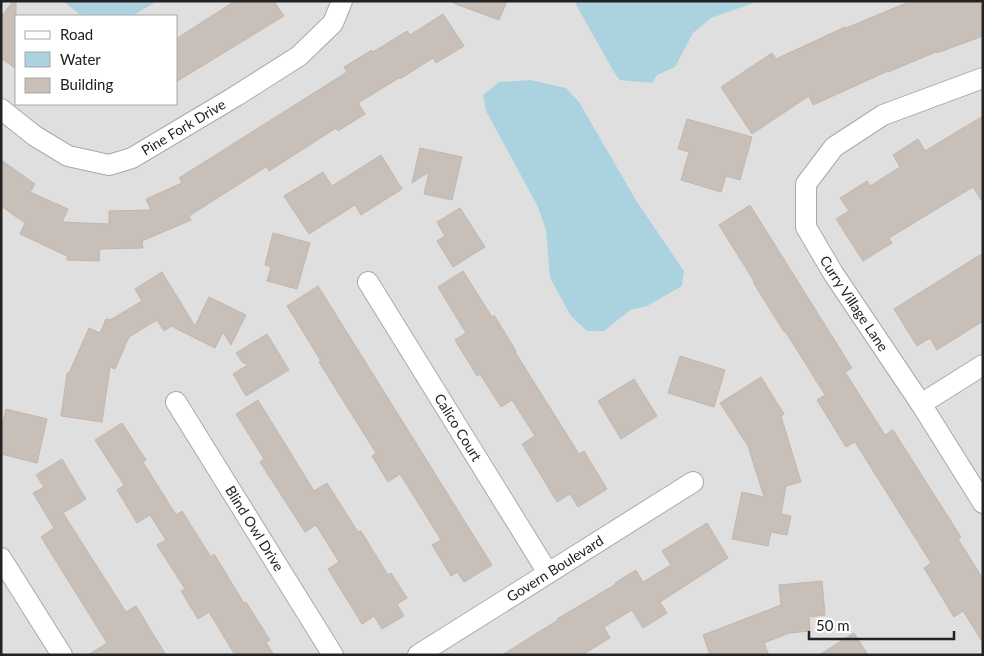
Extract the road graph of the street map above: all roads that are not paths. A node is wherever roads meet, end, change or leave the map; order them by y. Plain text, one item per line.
1 (342, 1) edge
2 (983, 78) edge
3 (1, 109) edge
4 (368, 282) dead end
5 (983, 365) edge
6 (176, 402) dead end
7 (921, 404) junction
8 (693, 482) dead end
9 (983, 503) edge
10 (1, 558) edge
11 (548, 573) junction
12 (62, 655) edge
13 (332, 655) edge
14 (418, 655) edge

1 - 3 street, Pine Fork Drive
2 - 7 street, Curry Village Lane
4 - 11 street, Calico Court
5 - 7 street
6 - 13 street, Blind Owl Drive
7 - 9 street, Curry Village Lane
8 - 11 street, Govern Boulevard
10 - 12 street
11 - 14 street, Govern Boulevard

